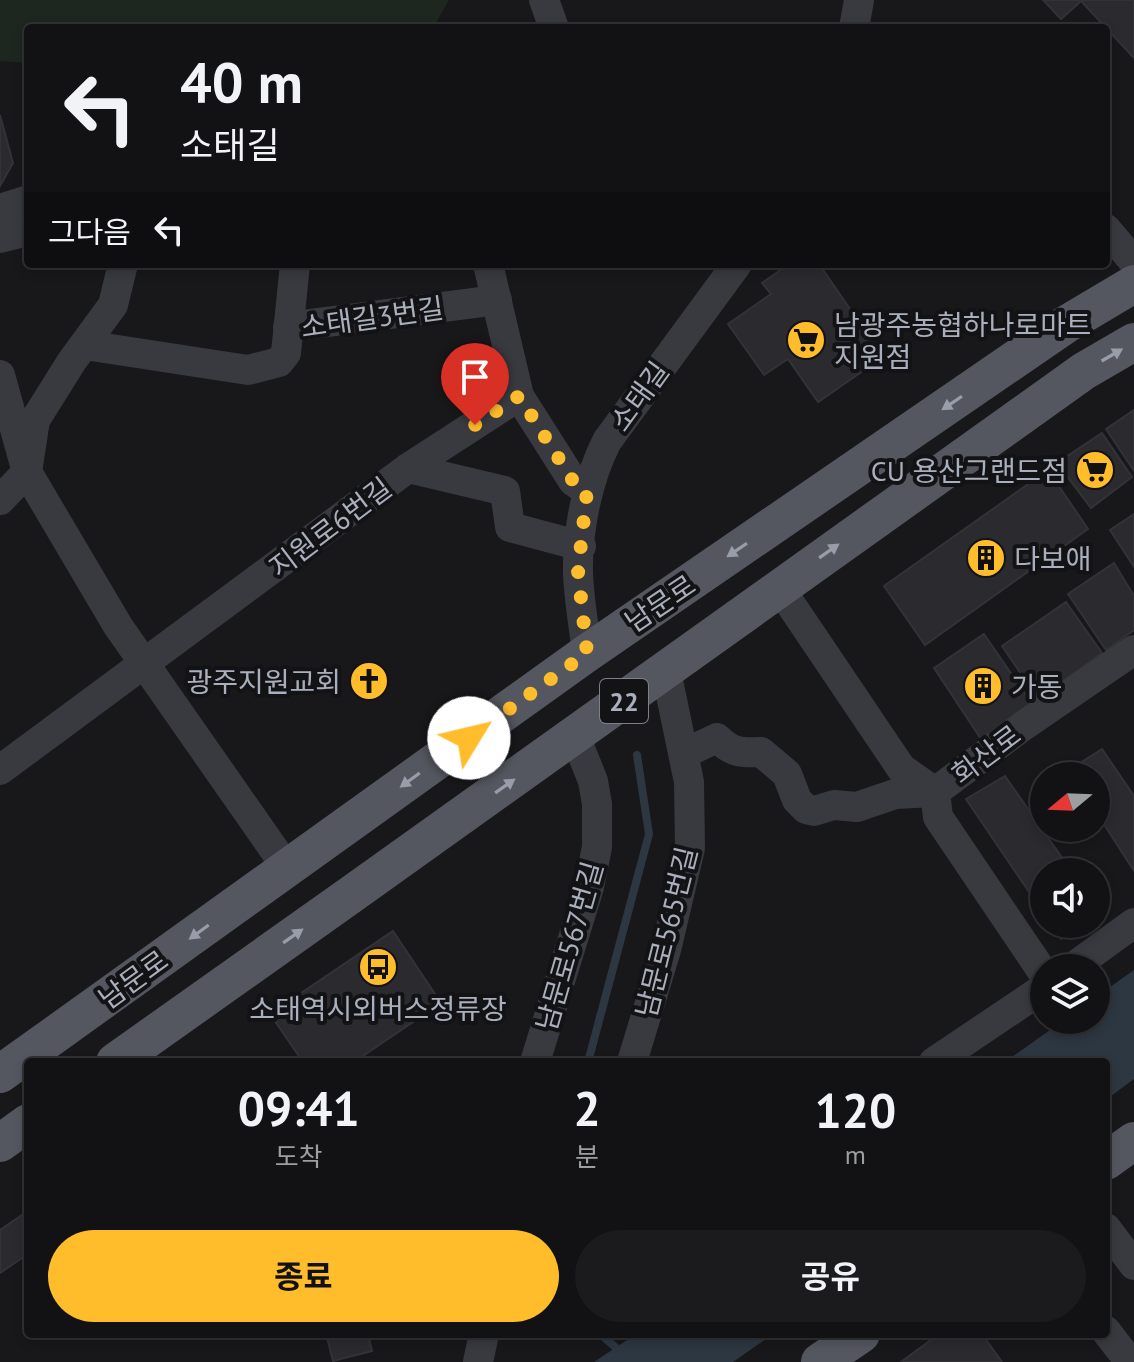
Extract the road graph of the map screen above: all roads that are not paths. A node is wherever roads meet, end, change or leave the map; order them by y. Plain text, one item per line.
1 (544, 0) edge
2 (859, 0) edge
3 (553, 24) edge
4 (855, 24) edge
5 (24, 201) edge
6 (0, 209) edge
7 (24, 232) edge
8 (1110, 234) edge
9 (0, 238) edge
10 (1134, 262) edge
11 (122, 268) edge
12 (295, 268) edge
13 (489, 268) edge
14 (734, 268) edge
15 (1134, 284) edge
16 (497, 300) junction
17 (288, 327) junction
18 (1134, 342) edge
19 (85, 345) junction
20 (0, 375) edge
21 (519, 396) junction
22 (408, 468) junction
23 (27, 472) junction
24 (587, 491) junction
25 (0, 500) edge
26 (581, 546) junction
27 (779, 587) junction
28 (1134, 650) edge
29 (587, 653) junction
30 (145, 664) junction
31 (666, 671) junction
32 (575, 736) junction
33 (685, 753) junction
34 (0, 770) edge
35 (935, 792) junction
36 (287, 868) junction
37 (1134, 923) edge
38 (1030, 954) edge
39 (1091, 954) edge
40 (1030, 997) edge
41 (121, 1058) edge
42 (536, 1058) edge
43 (633, 1058) edge
44 (940, 1058) edge
45 (0, 1074) edge
46 (24, 1126) edge
47 (1134, 1141) edge
48 (0, 1143) edge
49 (1110, 1158) edge
50 (1110, 1233) edge
51 (1134, 1265) edge
52 (1110, 1336) edge
53 (483, 1338) edge
54 (855, 1338) edge
55 (478, 1362) edge
56 (820, 1362) edge
57 (1130, 1362) edge

1 - 3 street
2 - 4 street
5 - 6 street
7 - 9 street
8 - 10 street
11 - 19 street
12 - 17 street
13 - 16 street
14 - 24 street, 소태길
15 -> 29 main road, 남문로 / 22
16 - 17 street, 소태길3번길
16 - 21 street
17 - 19 street, 소태길3번길
27 -> 18 main road, 남문로 / 22
19 - 23 street
20 - 23 street
21 - 22 street, 지원로6번길
21 - 24 street
22 - 26 street
22 - 30 street, 지원로6번길
23 - 25 street
23 - 30 street
24 - 26 street, 소태길
26 - 29 street, 소태길
27 - 31 main road, 남문로 / 22
27 - 35 street
28 - 35 street, 화산로
29 -> 36 main road, 남문로 / 22
30 - 34 street, 지원로6번길
30 - 36 street
31 - 32 main road, 남문로 / 22
31 - 33 street, 남문로565번길
41 -> 32 main road, 남문로 / 22
32 - 42 street, 남문로567번길
33 - 35 street
33 - 43 street, 남문로565번길
35 - 38 street, 화산로
36 -> 45 main road, 남문로 / 22
37 - 39 street
40 - 44 street
46 - 48 main road
47 - 49 main road
50 - 51 street
52 - 57 street
53 - 55 street
54 - 56 main road

